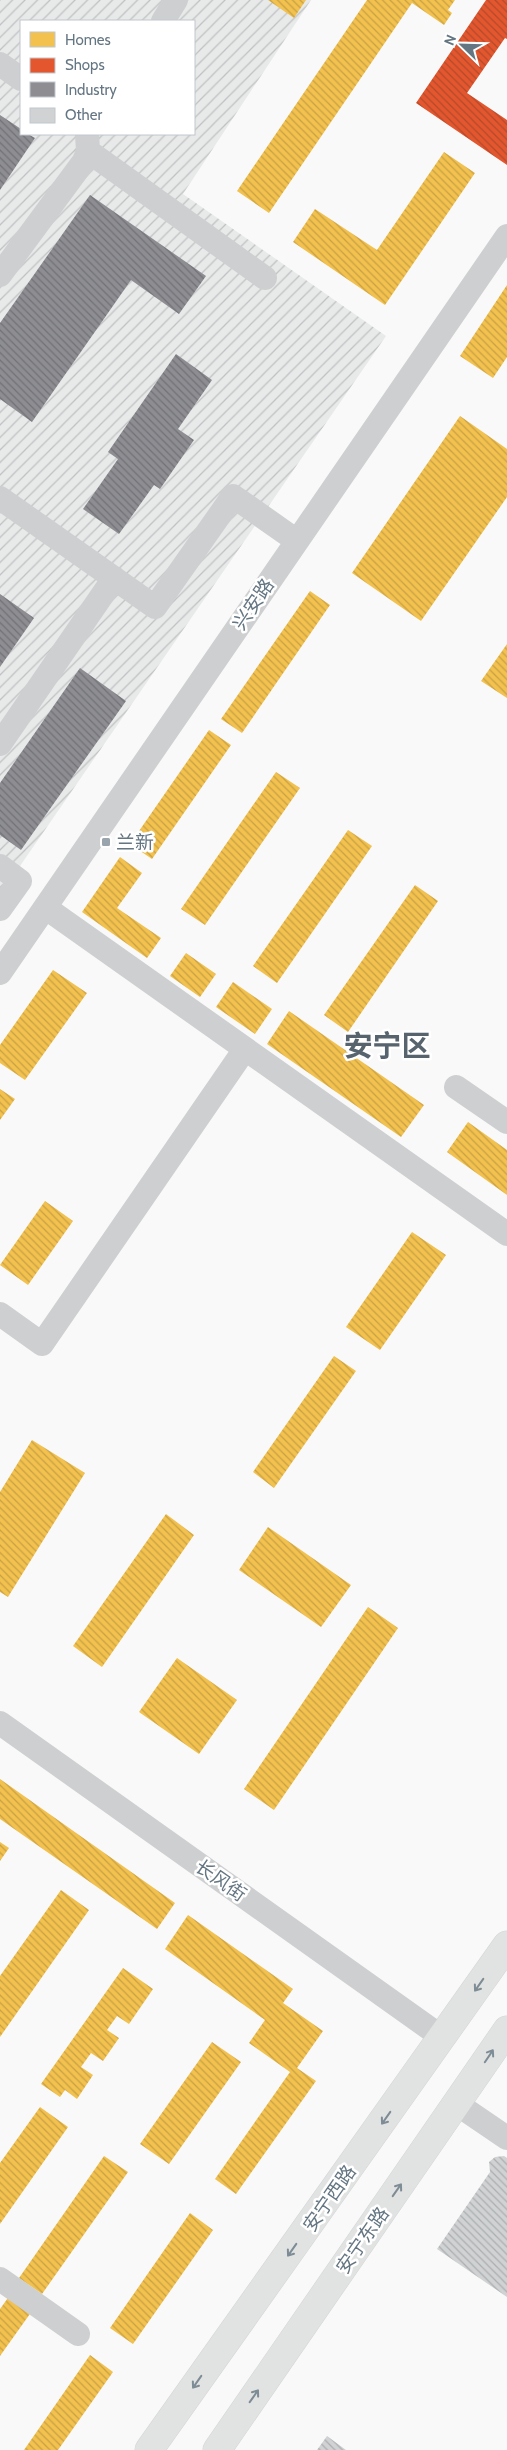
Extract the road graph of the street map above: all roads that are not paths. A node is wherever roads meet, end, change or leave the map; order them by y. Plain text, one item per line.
1 (176, 0) edge
2 (164, 20) edge
3 (0, 64) edge
4 (20, 78) edge
5 (88, 142) edge
6 (507, 236) edge
7 (0, 276) edge
8 (264, 278) dead end
9 (1, 501) edge
10 (297, 541) junction
11 (114, 578) junction
12 (0, 744) edge
13 (0, 866) edge
14 (46, 908) junction
15 (0, 909) edge
16 (0, 973) edge
17 (245, 1049) junction
18 (456, 1088) dead end
19 (507, 1122) edge
20 (507, 1234) edge
21 (0, 1314) edge
22 (0, 1723) edge
23 (507, 1944) edge
24 (507, 2030) edge
25 (442, 2038) junction
26 (457, 2104) junction
27 (507, 2138) edge
28 (0, 2279) edge
29 (78, 2334) dead end
30 (149, 2450) edge
31 (217, 2450) edge

1 - 2 street
3 - 4 street
5 - 7 street
5 - 8 street
6 - 10 street, 兴安路
9 - 11 street
10 - 11 street
10 - 14 street, 兴安路
11 - 12 street
13 - 15 street
14 - 16 street, 兴安路
14 - 17 street
17 - 20 street
17 - 21 street
18 - 19 street
22 - 25 street, 长风街
23 -> 25 main road, 安宁西路
26 -> 24 main road, 安宁东路
25 -> 30 main road, 安宁西路
26 - 27 street
31 -> 26 main road, 安宁东路
28 - 29 street

